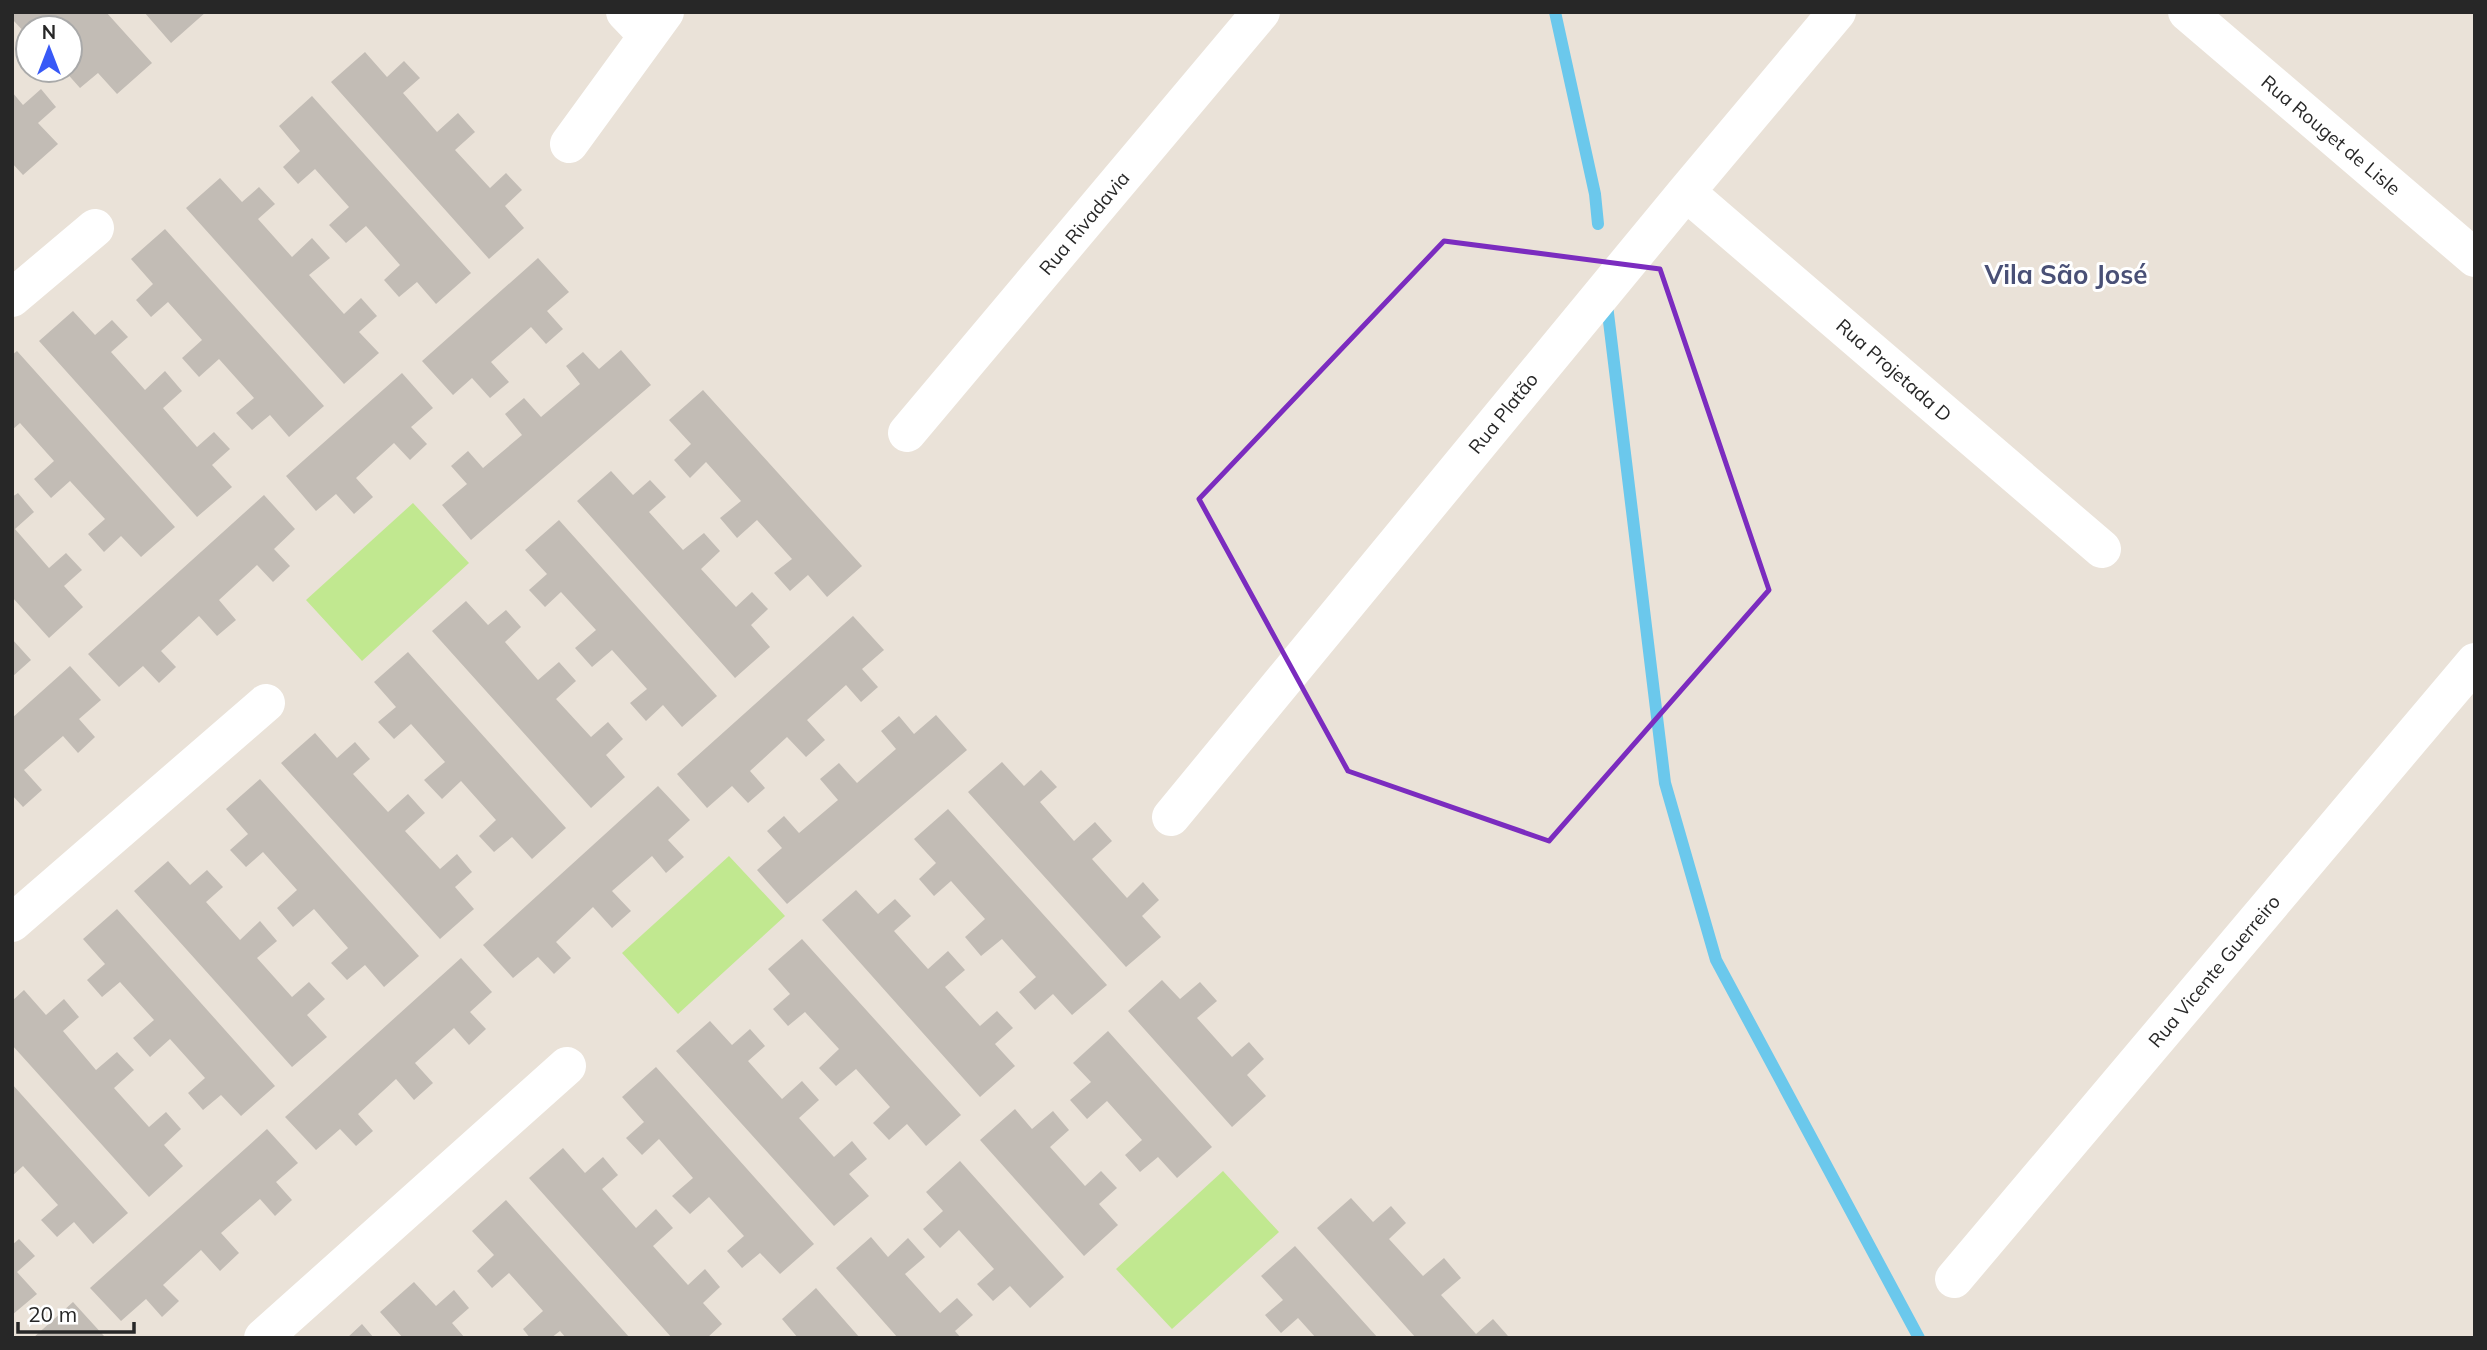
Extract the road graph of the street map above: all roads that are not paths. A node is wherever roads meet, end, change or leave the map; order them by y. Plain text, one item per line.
1 (1261, 12) edge
2 (1837, 12) edge
3 (2187, 12) edge
4 (646, 20) edge
5 (569, 144) dead end
6 (1686, 192) junction
7 (95, 228) dead end
8 (2475, 258) edge
9 (12, 298) edge
10 (907, 433) dead end
11 (2102, 549) dead end
12 (2475, 662) edge
13 (266, 703) dead end
14 (1171, 817) dead end
15 (12, 923) edge
16 (567, 1066) dead end
17 (1954, 1279) dead end
18 (263, 1338) edge

1 - 10 street, Rua Rivadavia
2 - 6 street, Rua Platão
3 - 8 street, Rua Rouget de Lisle
4 - 5 street
6 - 11 street, Rua Projetada D
6 - 14 street, Rua Platão
7 - 9 street
12 - 17 street, Rua Vicente Guerreiro
13 - 15 street
16 - 18 street

